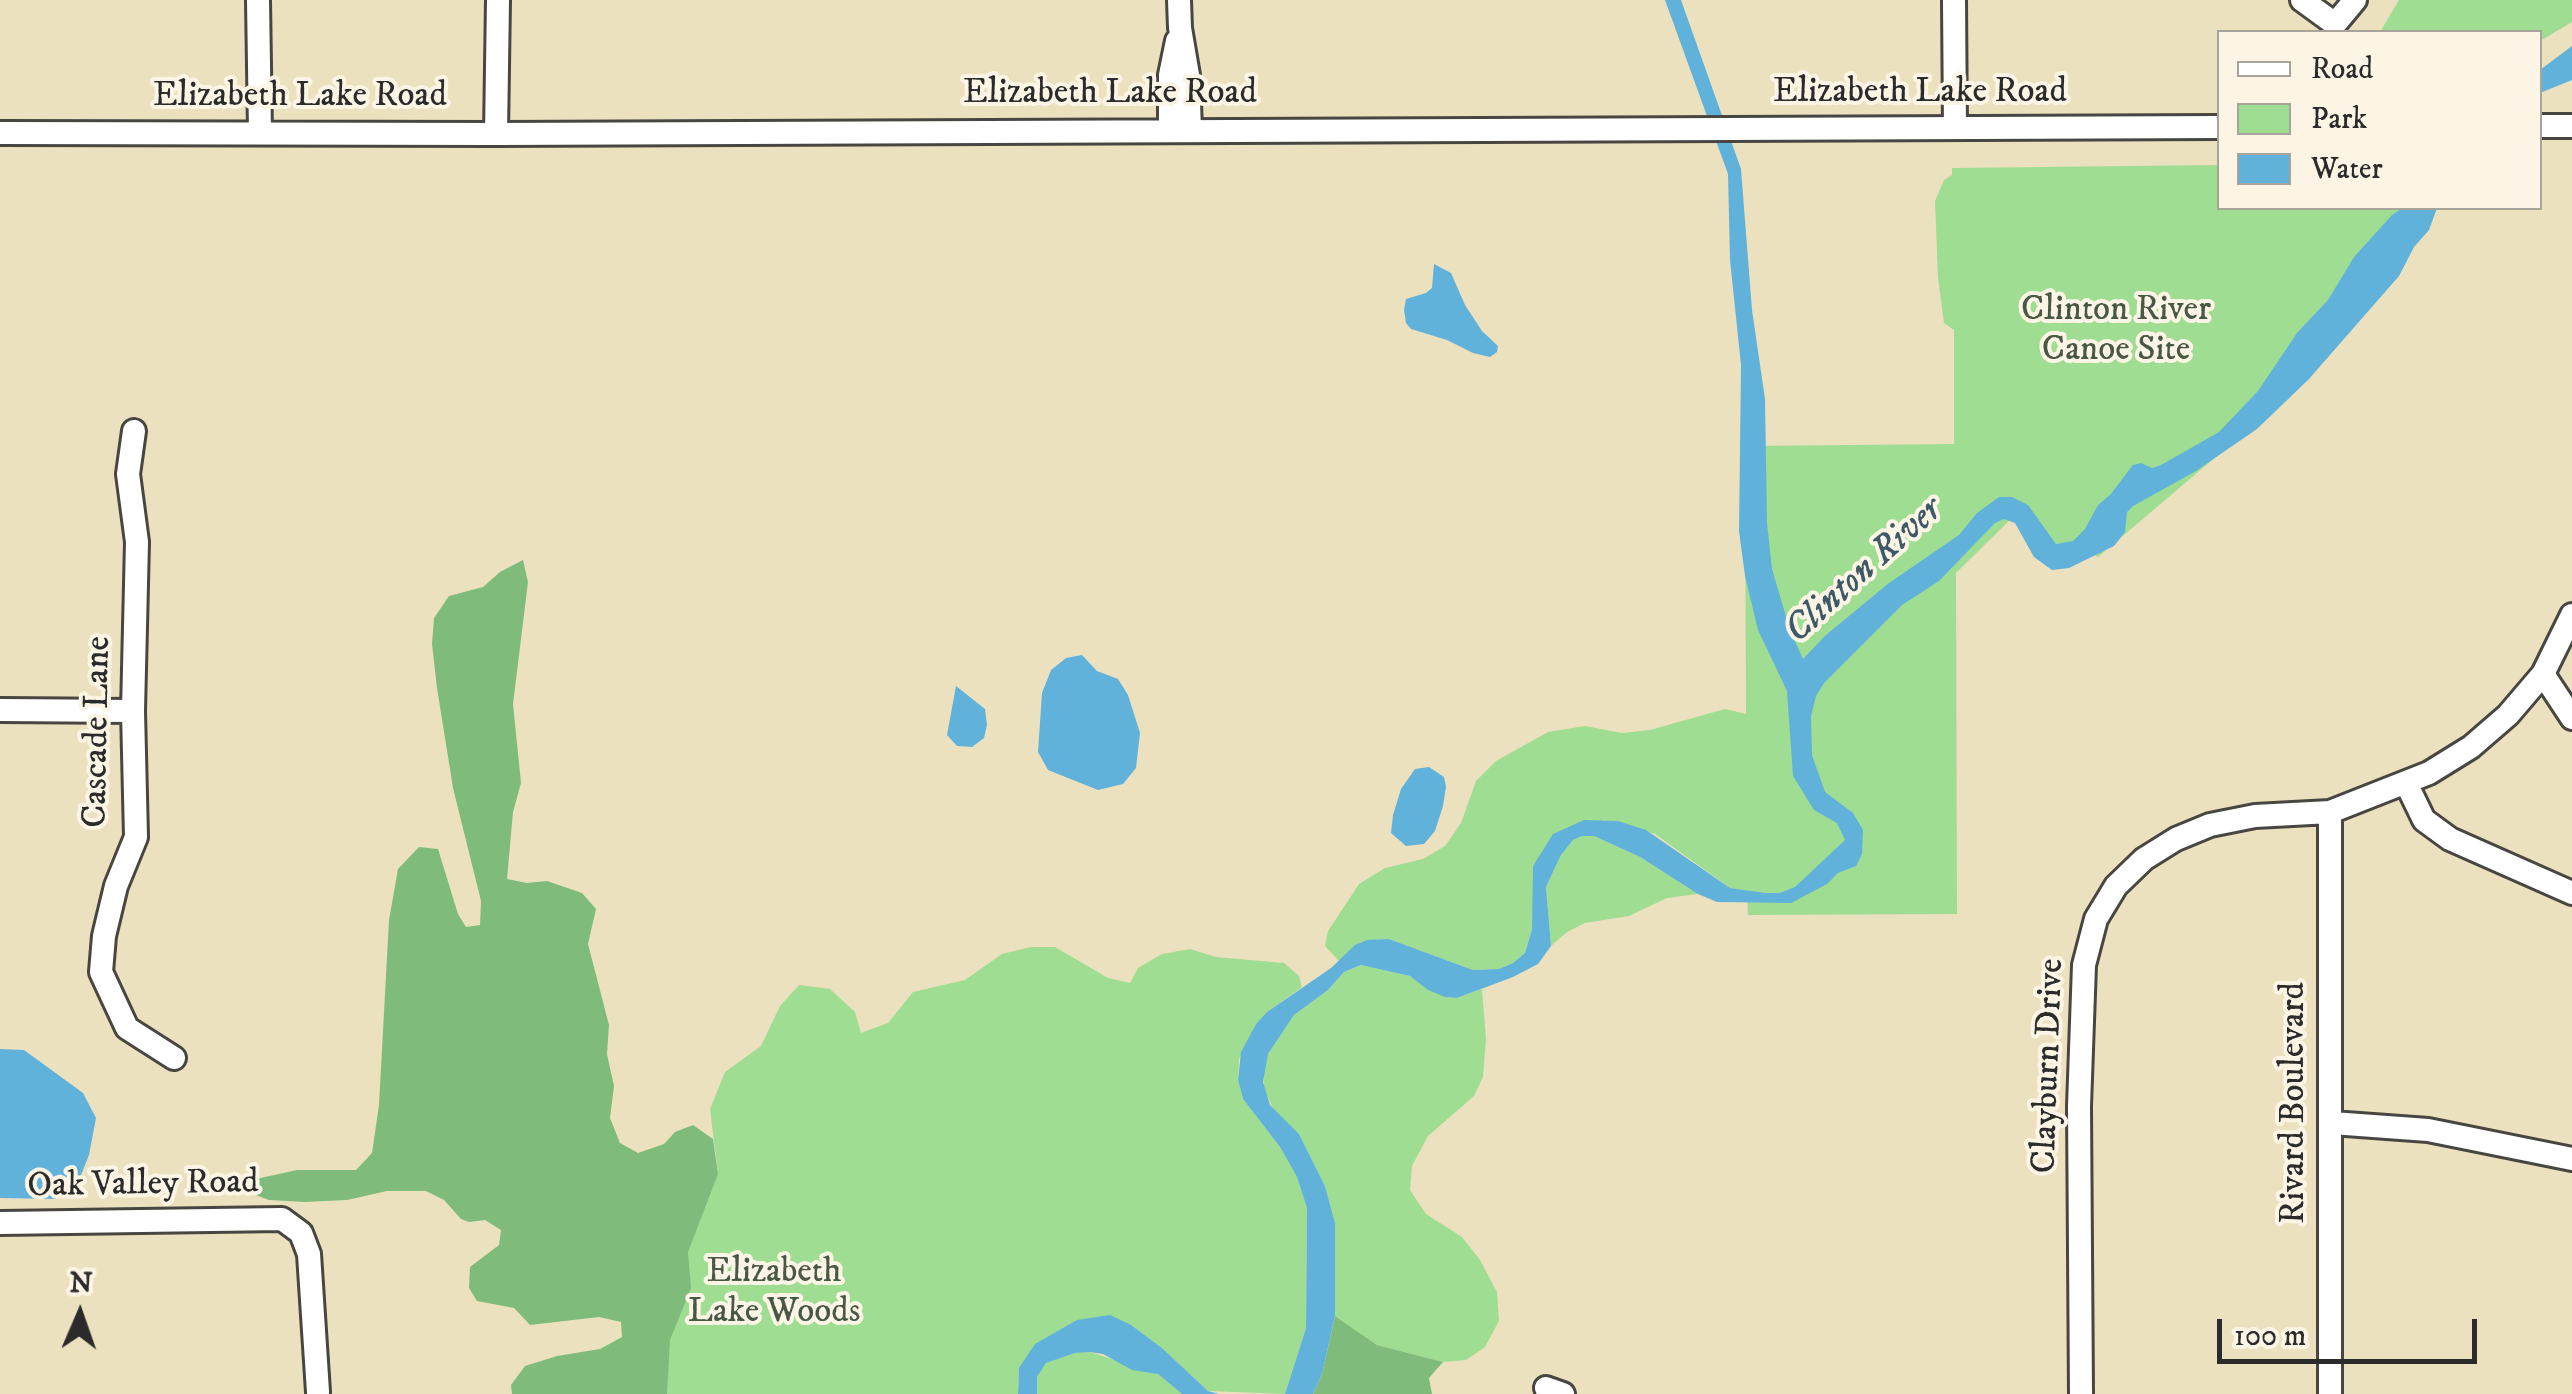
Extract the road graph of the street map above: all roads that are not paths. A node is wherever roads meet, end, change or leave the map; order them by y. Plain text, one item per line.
1 (258, 0) edge
2 (498, 0) edge
3 (1180, 0) edge
4 (1954, 0) edge
5 (2302, 0) edge
6 (2355, 0) edge
7 (2542, 126) edge
8 (2572, 126) edge
9 (2217, 127) edge
10 (1955, 128) junction
11 (1180, 130) junction
12 (260, 132) junction
13 (0, 133) edge
14 (496, 134) junction
15 (134, 430) dead end
16 (2570, 625) edge
17 (2543, 674) junction
18 (0, 710) edge
19 (133, 710) junction
20 (2572, 718) edge
21 (2406, 784) junction
22 (2330, 812) junction
23 (2572, 893) edge
24 (174, 1058) dead end
25 (2332, 1123) junction
26 (2572, 1158) edge
27 (0, 1224) edge
28 (318, 1392) edge
29 (2081, 1394) edge
30 (2330, 1394) edge

1 - 12 street
2 - 14 street
3 - 11 street
4 - 10 street
5 - 6 street
7 - 8 street
9 - 10 street, Elizabeth Lake Road
10 - 11 street, Elizabeth Lake Road
11 - 14 street, Elizabeth Lake Road
12 - 13 street, Elizabeth Lake Road
12 - 14 street, Elizabeth Lake Road
15 - 19 street, Cascade Lane
16 - 17 street, Clayburn Drive
17 - 20 street
17 - 21 street, Clayburn Drive
18 - 19 street
19 - 24 street, Cascade Lane
21 - 22 street, Clayburn Drive
21 - 23 street
22 - 25 street, Rivard Boulevard
22 - 29 street, Clayburn Drive
25 - 26 street
25 - 30 street, Rivard Boulevard
27 - 28 street, Oak Valley Road

